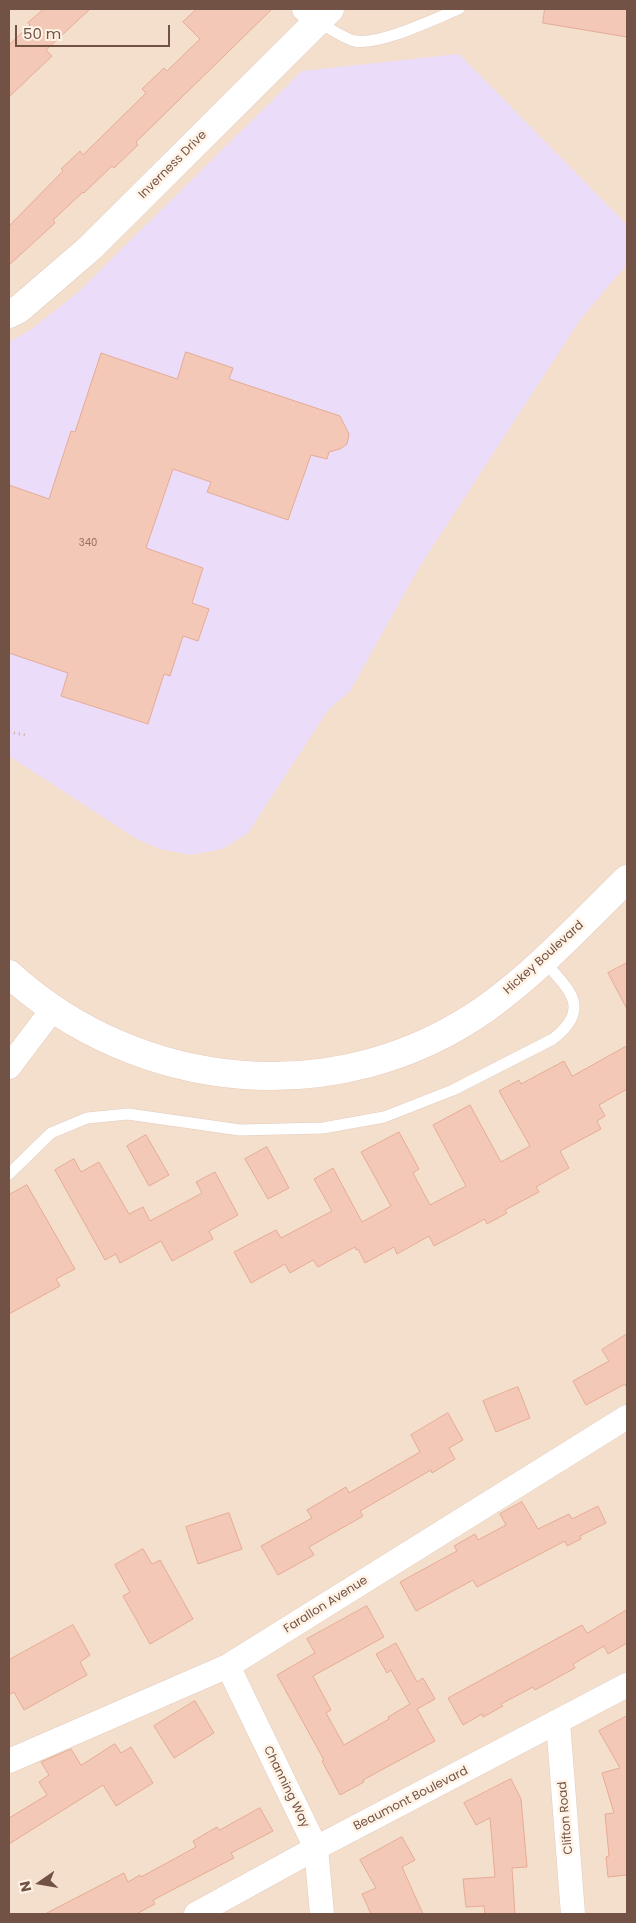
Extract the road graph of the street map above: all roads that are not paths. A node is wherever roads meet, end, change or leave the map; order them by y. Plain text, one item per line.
1 (459, 9) edge
2 (317, 13) edge
3 (9, 314) edge
4 (627, 879) edge
5 (544, 961) junction
6 (9, 974) edge
7 (53, 1009) junction
8 (9, 1067) edge
9 (9, 1174) edge
10 (627, 1416) edge
11 (228, 1666) junction
12 (627, 1685) edge
13 (558, 1722) junction
14 (9, 1761) edge
15 (316, 1848) junction
16 (196, 1914) edge
17 (322, 1914) edge
18 (573, 1914) edge

1 - 2 lane
2 - 3 main road, Inverness Drive
4 - 5 main road, Hickey Boulevard
5 - 7 main road, Hickey Boulevard
5 - 9 lane
6 - 7 main road, Hickey Boulevard
7 - 8 street
10 - 11 street, Farallon Avenue
11 - 14 street, Farallon Avenue
11 - 15 street, Channing Way
12 - 13 street, Beaumont Boulevard
13 - 15 street, Beaumont Boulevard
13 - 18 street, Clifton Road
15 - 16 street, Beaumont Boulevard
15 - 17 street, Channing Way

